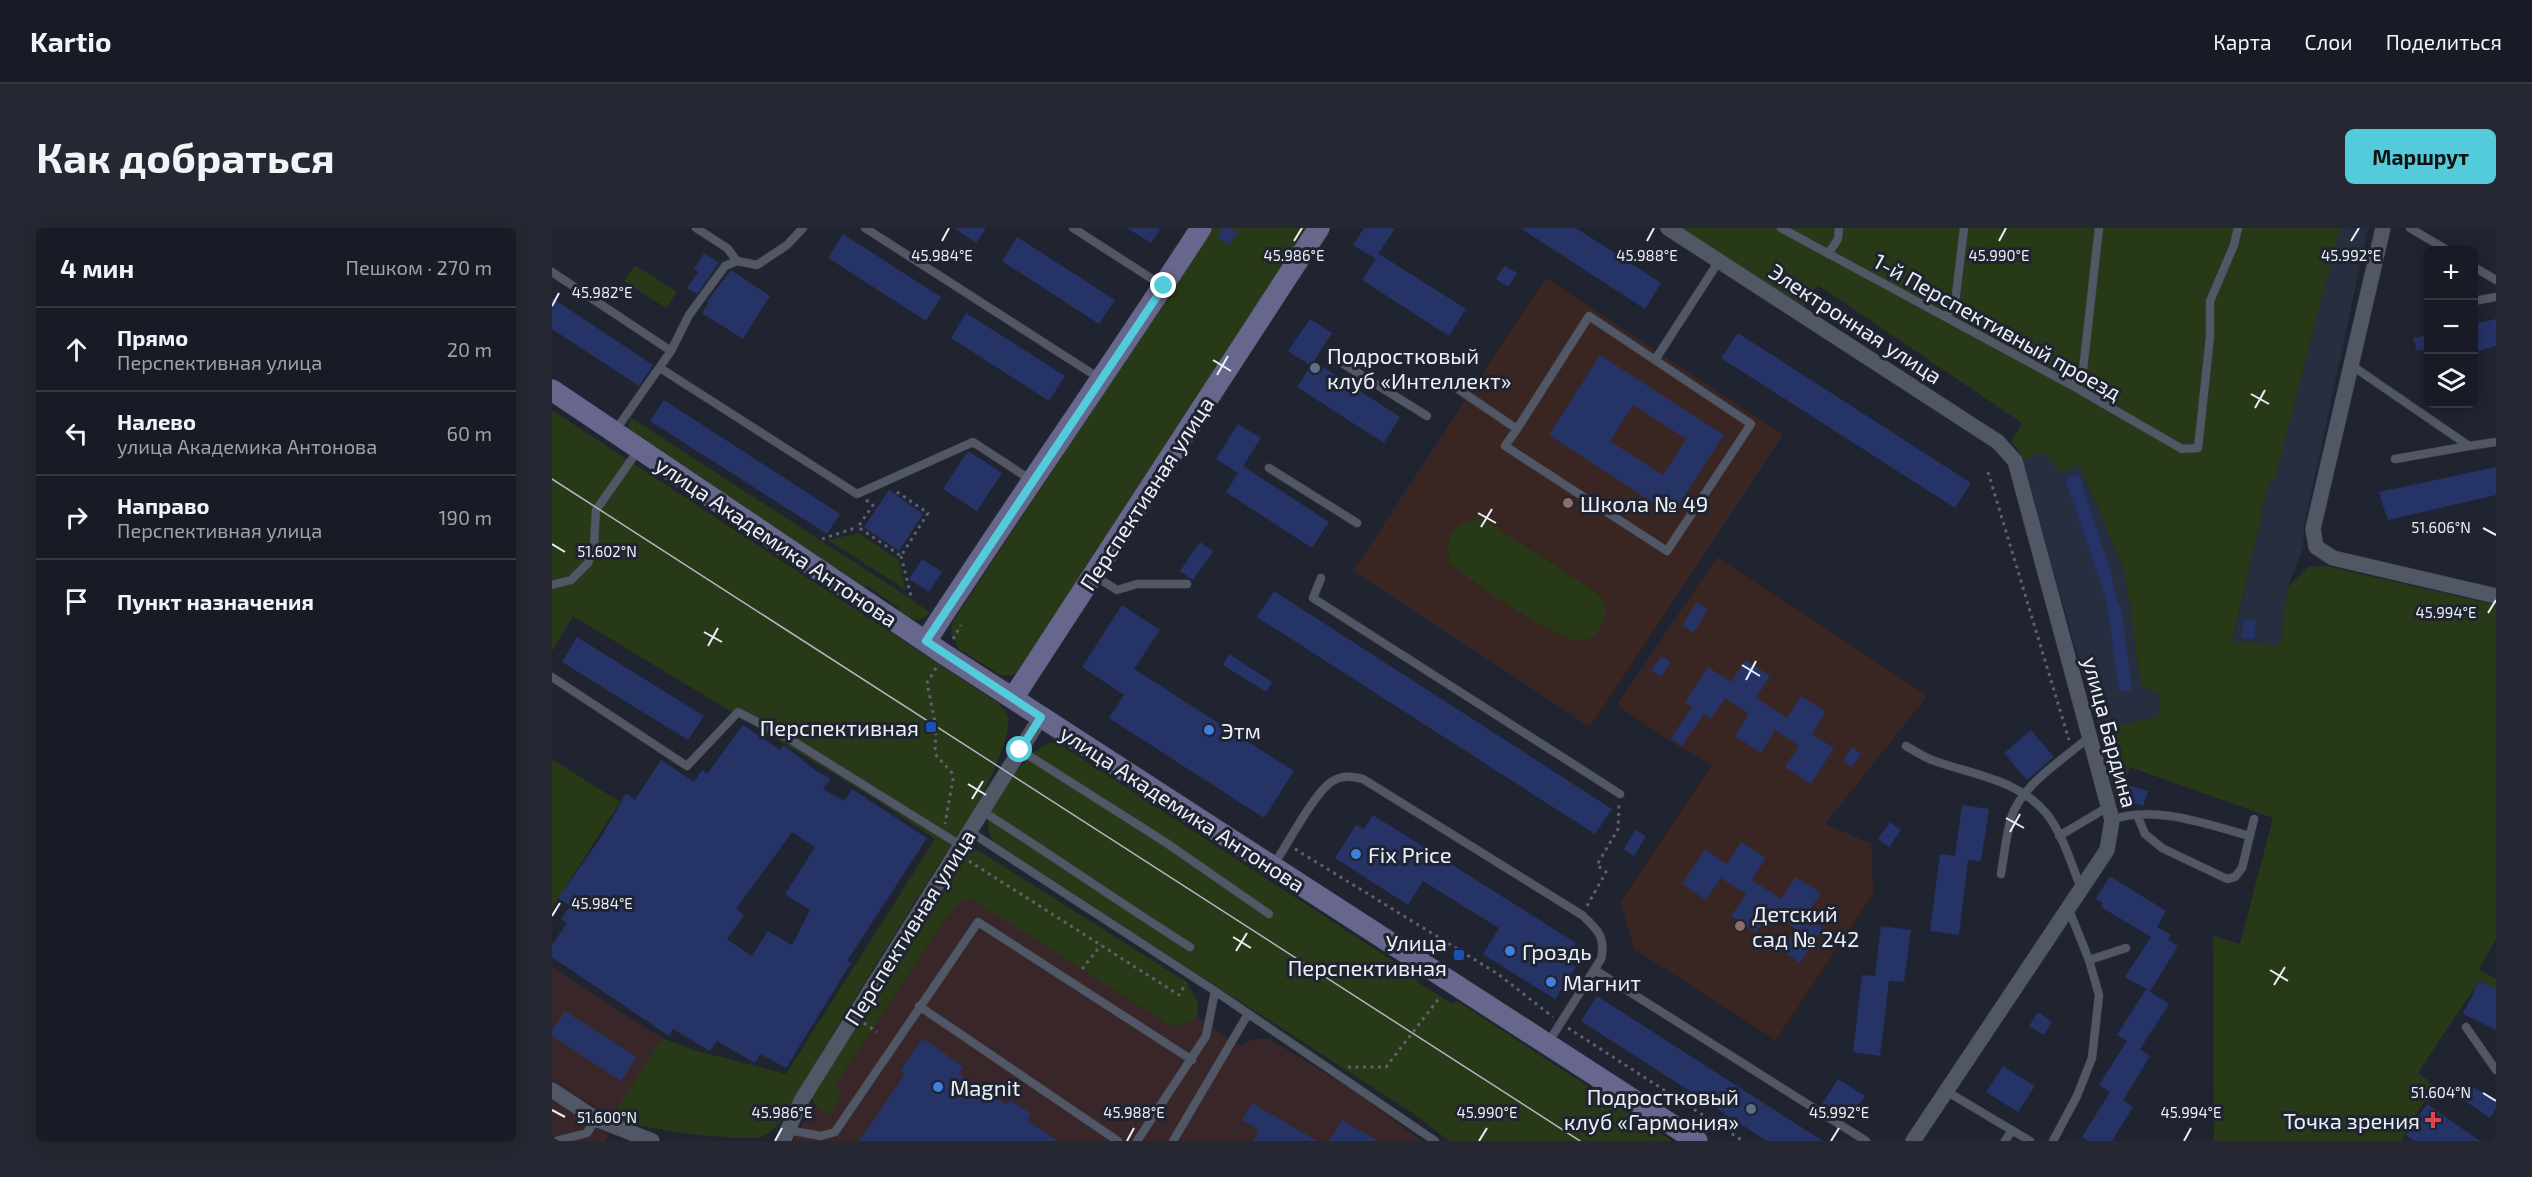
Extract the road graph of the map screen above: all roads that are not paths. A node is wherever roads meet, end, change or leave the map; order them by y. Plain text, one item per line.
1 (696, 228) edge
2 (803, 228) edge
3 (866, 228) edge
4 (1073, 228) edge
5 (1202, 228) edge
6 (1319, 228) edge
7 (1668, 228) edge
8 (1781, 228) edge
9 (1839, 228) edge
10 (1964, 228) edge
11 (2099, 228) edge
12 (2238, 228) edge
13 (2383, 228) edge
14 (2410, 228) edge
15 (2440, 246) edge
16 (1828, 254) junction
17 (737, 261) junction
18 (1719, 261) junction
19 (2478, 269) edge
20 (552, 272) edge
21 (2496, 280) edge
22 (1164, 286) junction
23 (2496, 297) edge
24 (2478, 300) edge
25 (1946, 317) junction
26 (671, 351) junction
27 (1655, 360) junction
28 (1341, 363) dead end
29 (2351, 365) junction
30 (660, 368) junction
31 (1103, 380) junction
32 (1449, 383) dead end
33 (2073, 386) junction
34 (552, 390) edge
35 (1427, 416) dead end
36 (1517, 429) junction
37 (614, 432) junction
38 (2496, 442) edge
39 (2469, 446) junction
40 (639, 449) junction
41 (2396, 459) dead end
42 (2015, 461) joint
43 (1269, 468) dead end
44 (1032, 481) junction
45 (1357, 523) dead end
46 (1094, 575) junction
47 (1321, 578) dead end
48 (1187, 584) dead end
49 (552, 585) edge
50 (2496, 596) edge
51 (926, 641) junction
52 (552, 677) edge
53 (1013, 698) junction
54 (1041, 717) junction
55 (2089, 737) junction
56 (1906, 746) dead end
57 (1020, 750) junction
58 (1620, 794) road end
59 (2024, 796) junction
60 (982, 811) junction
61 (2110, 814) junction
62 (2138, 817) junction
63 (2254, 819) dead end
64 (969, 831) junction
65 (2059, 836) junction
66 (2250, 836) junction
67 (960, 845) junction
68 (1274, 865) junction
69 (2001, 874) dead end
70 (2082, 890) junction
71 (2069, 910) junction
72 (1269, 914) dead end
73 (1190, 947) dead end
74 (2126, 948) dead end
75 (2089, 960) junction
76 (1595, 970) junction
77 (1215, 992) junction
78 (919, 1006) junction
79 (1248, 1014) junction
80 (2466, 1027) dead end
81 (1548, 1044) junction
82 (1192, 1060) junction
83 (2496, 1070) edge
84 (552, 1090) edge
85 (1946, 1091) junction
86 (596, 1119) junction
87 (2012, 1130) junction
88 (786, 1135) edge
89 (820, 1138) edge
90 (556, 1141) edge
91 (652, 1141) edge
92 (1118, 1141) edge
93 (1137, 1141) edge
94 (1173, 1141) edge
95 (1435, 1141) edge
96 (1697, 1141) edge
97 (1866, 1141) edge
98 (1914, 1141) edge
99 (2006, 1141) edge
100 (2030, 1141) edge
101 (2053, 1141) edge

1 - 17 lane
2 - 17 lane
3 - 31 lane
4 - 22 lane
5 - 22 main road
6 - 46 main road, Перспективная улица
7 - 18 street, Электронная улица
8 - 16 lane, 1-й Перспективный проезд
9 - 16 lane
10 - 25 lane
11 - 33 lane
12 - 33 lane, 1-й Перспективный проезд
13 - 29 street
14 - 15 lane
16 - 25 lane, 1-й Перспективный проезд
17 - 26 lane
18 - 27 lane
18 - 42 street, Электронная улица
19 - 21 lane
20 - 26 lane
22 - 31 main road
23 - 24 lane
25 - 33 lane, 1-й Перспективный проезд
26 - 30 lane
27 - 36 lane
27 - 36 lane
28 - 35 lane
29 - 39 lane
29 - 50 street
30 - 37 lane
30 - 44 lane
31 - 44 main road
32 - 36 lane
34 - 37 main road, улица Академика Антонова
37 - 40 main road, улица Академика Антонова
38 - 39 lane
39 - 41 lane
40 - 49 lane
40 - 51 main road, улица Академика Антонова
42 - 55 street, улица Бардина
43 - 45 lane
44 - 51 main road
46 - 48 lane
46 - 53 main road, Перспективная улица
47 - 58 lane
51 - 53 main road, улица Академика Антонова
52 - 67 lane
53 - 54 main road, улица Академика Антонова
54 - 57 street, Перспективная улица
54 - 68 main road, улица Академика Антонова
55 - 59 lane
55 - 61 street, улица Бардина
56 - 59 lane
57 - 60 street, Перспективная улица
57 - 72 lane
59 - 65 lane
59 - 69 lane
60 - 64 street, Перспективная улица
60 - 73 lane
61 - 62 lane
61 - 65 lane
61 - 70 street, улица Бардина
62 - 66 lane
62 - 66 lane
63 - 66 lane
64 - 67 street, Перспективная улица
64 - 77 lane
65 - 70 lane
67 - 88 street, Перспективная улица
68 - 76 lane
68 - 81 main road, улица Академика Антонова
70 - 71 street, улица Бардина
71 - 75 lane
71 - 85 street, улица Бардина
74 - 75 lane
75 - 101 lane
76 - 81 lane
76 - 97 lane
77 - 79 lane
77 - 82 lane
78 - 82 lane
78 - 89 lane
78 - 92 lane
79 - 94 lane
79 - 95 lane
80 - 83 lane
81 - 96 main road, улица Академика Антонова
82 - 93 lane
84 - 86 street
85 - 87 lane
85 - 98 street, улица Бардина
86 - 90 lane
86 - 91 street
87 - 99 lane
87 - 100 lane
88 - 89 lane

